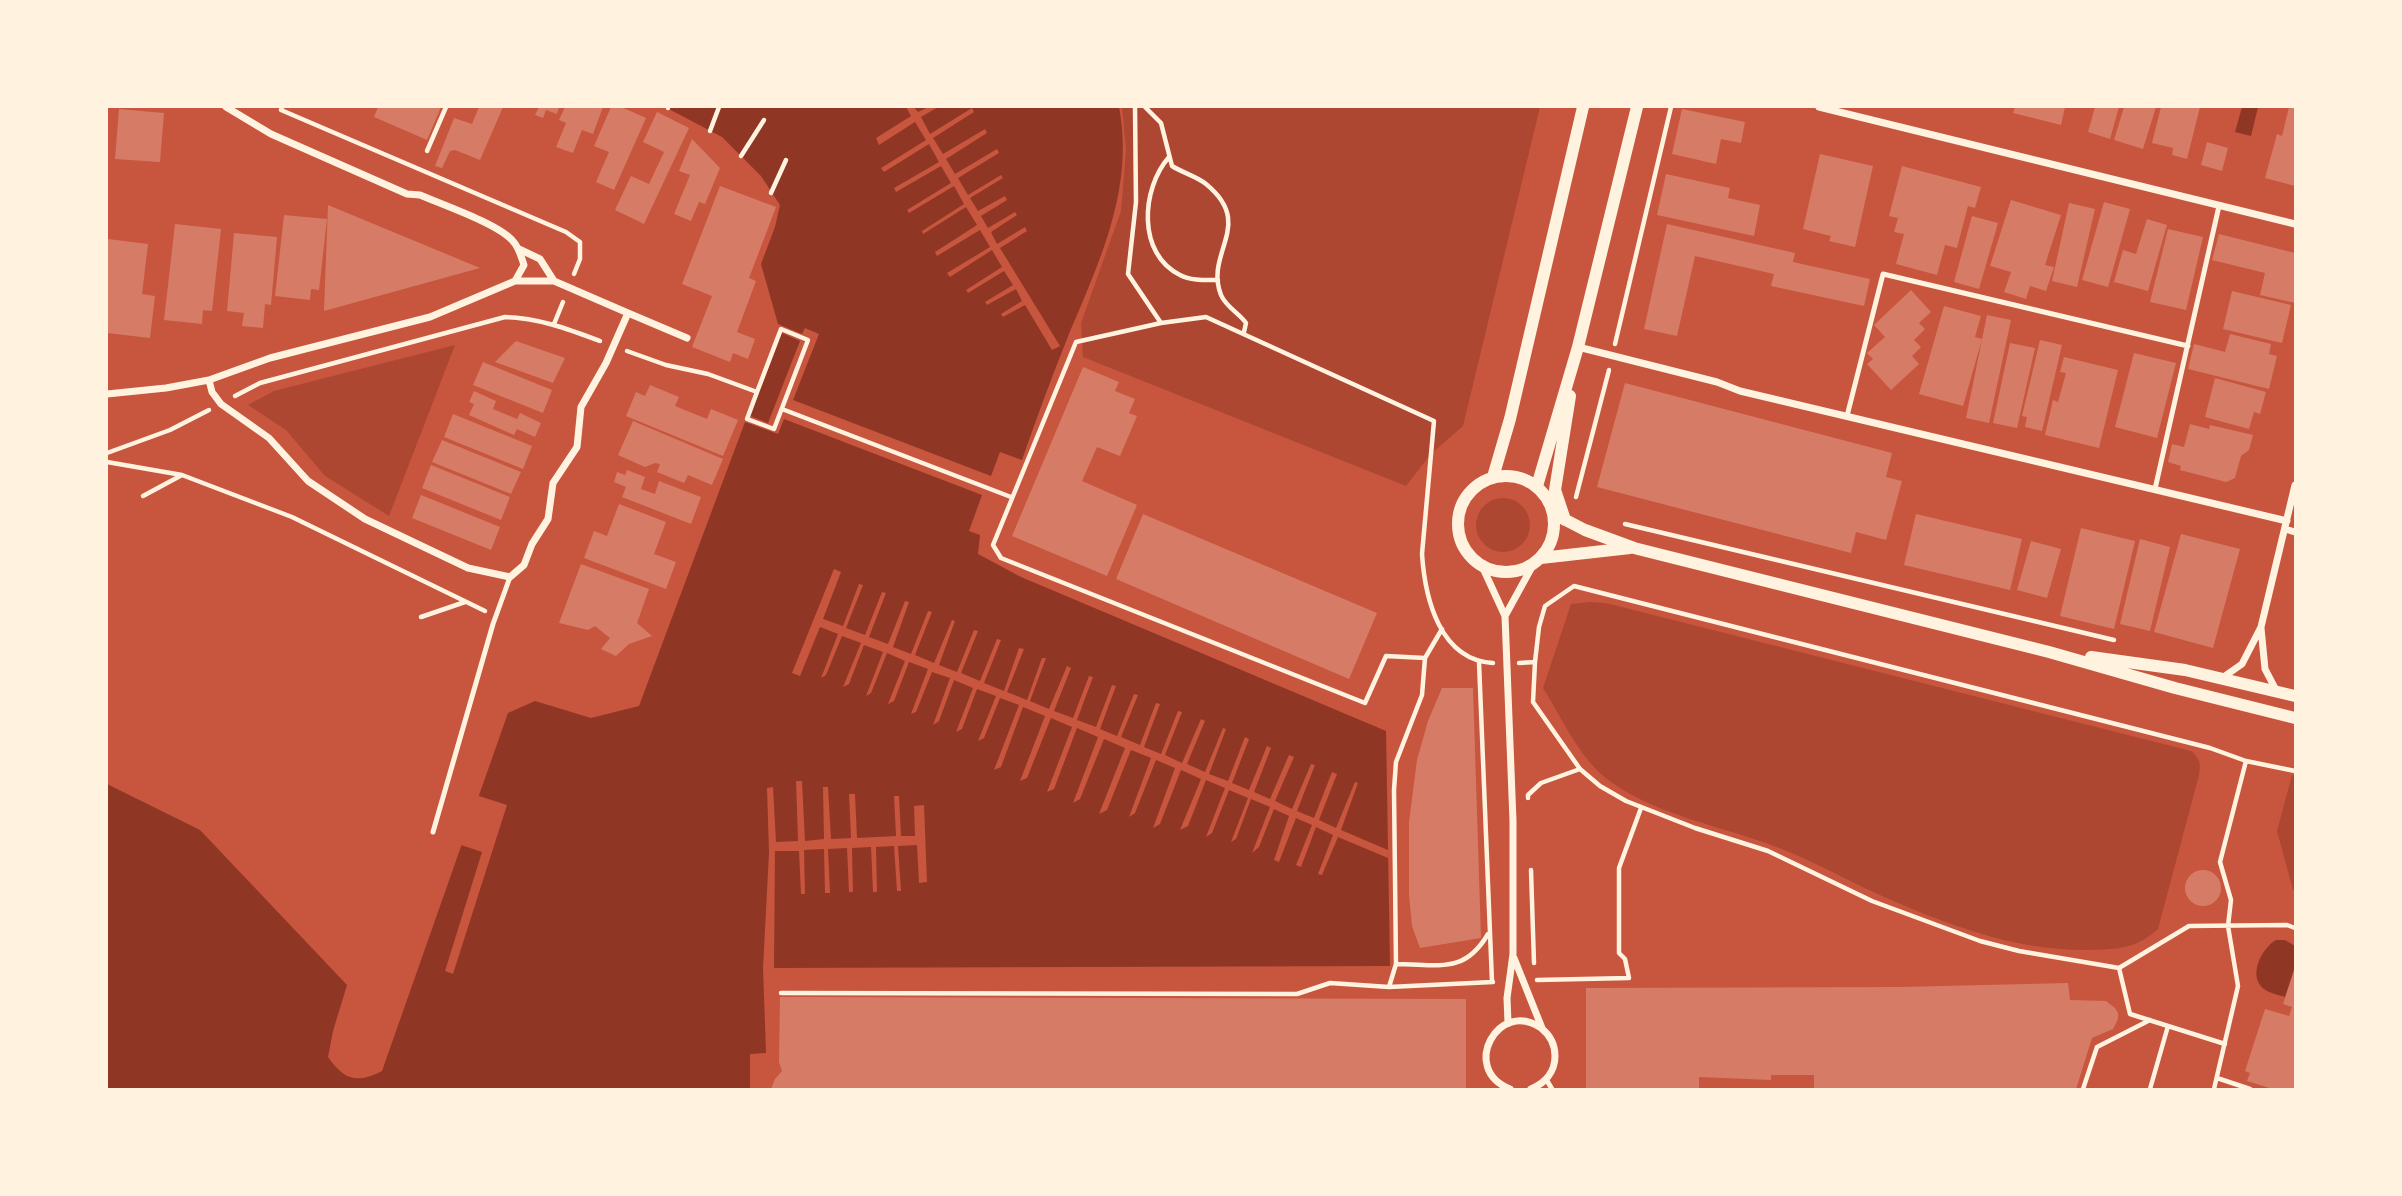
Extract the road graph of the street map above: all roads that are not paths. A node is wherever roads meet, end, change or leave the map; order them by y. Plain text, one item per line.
1 (226, 107) edge
2 (1583, 107) edge
3 (1637, 107) edge
4 (1819, 107) edge
5 (2219, 206) junction
6 (2295, 224) edge
7 (519, 249) junction
8 (515, 281) junction
9 (554, 281) junction
10 (628, 313) junction
11 (687, 338) dead end
12 (2188, 346) junction
13 (1578, 347) junction
14 (209, 380) junction
15 (107, 394) edge
16 (1847, 416) junction
17 (1493, 477) junction
18 (2295, 485) edge
19 (1537, 486) junction
20 (2155, 489) junction
21 (1564, 515) junction
22 (2286, 525) junction
23 (2295, 532) edge
24 (1634, 548) junction
25 (1537, 561) junction
26 (1482, 566) junction
27 (510, 577) junction
28 (1505, 616) junction
29 (2261, 627) junction
30 (2049, 652) junction
31 (2222, 678) junction
32 (2277, 691) junction
33 (2295, 696) edge
34 (2295, 718) edge
35 (433, 832) dead end
36 (1513, 954) junction
37 (1508, 1023) junction
38 (1542, 1029) junction
39 (1546, 1079) junction
40 (1495, 1086) edge
41 (1510, 1089) edge
42 (1531, 1089) edge
43 (1552, 1089) edge

1 - 7 street
2 - 17 street
3 - 13 street
4 - 5 street
5 - 6 street
5 - 12 lane
7 - 8 street
7 - 9 street
8 - 9 street
8 - 14 street
9 - 10 street
10 - 11 street
10 - 27 street
12 - 16 lane
12 - 20 lane
13 - 16 street
13 - 19 street
13 - 21 street
14 - 15 street
14 - 27 street
16 - 20 street
17 - 19 street
17 - 26 street
18 - 22 street
19 - 21 street
20 - 22 street
21 - 24 street
21 - 25 street
22 - 23 street
22 - 29 street
24 - 25 street
24 - 30 street
25 - 26 street
25 - 28 street
26 - 28 street
27 - 35 lane
28 - 36 street
29 - 31 street
29 - 32 street
30 - 31 street
30 - 34 street
31 - 32 street
32 - 33 street
36 - 37 street
36 - 38 street
37 - 38 street
37 - 40 street
38 - 39 street
39 - 42 street
39 - 43 lane
40 - 41 street

